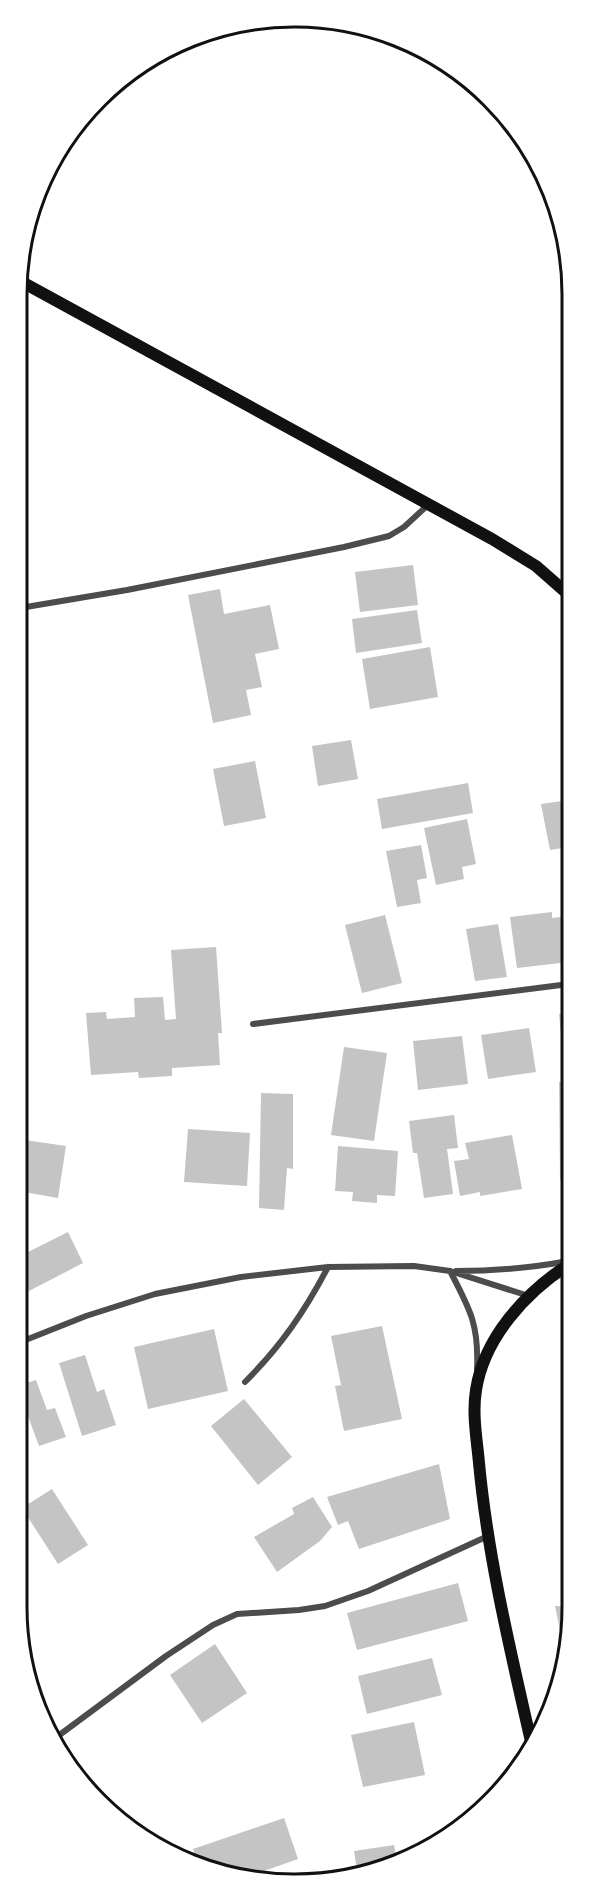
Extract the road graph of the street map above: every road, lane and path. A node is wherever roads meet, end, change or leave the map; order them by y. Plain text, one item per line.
1 (28, 285) edge
2 (429, 504) junction
3 (562, 589) edge
4 (27, 607) edge
5 (562, 985) edge
6 (253, 1024) dead end
7 (562, 1264) edge
8 (328, 1267) junction
9 (562, 1268) edge
10 (450, 1271) junction
11 (529, 1296) junction
12 (27, 1339) edge
13 (245, 1382) dead end
14 (476, 1391) junction
15 (488, 1536) junction
16 (529, 1734) edge
17 (60, 1735) edge

1 - 2 main road
2 - 3 main road
2 - 4 street
5 - 6 street
7 - 10 street
8 - 10 street
8 - 12 street
8 - 13 street
9 - 11 main road
10 - 11 street
10 - 14 street
11 - 14 main road
14 - 15 main road
15 - 16 main road
15 - 17 street

